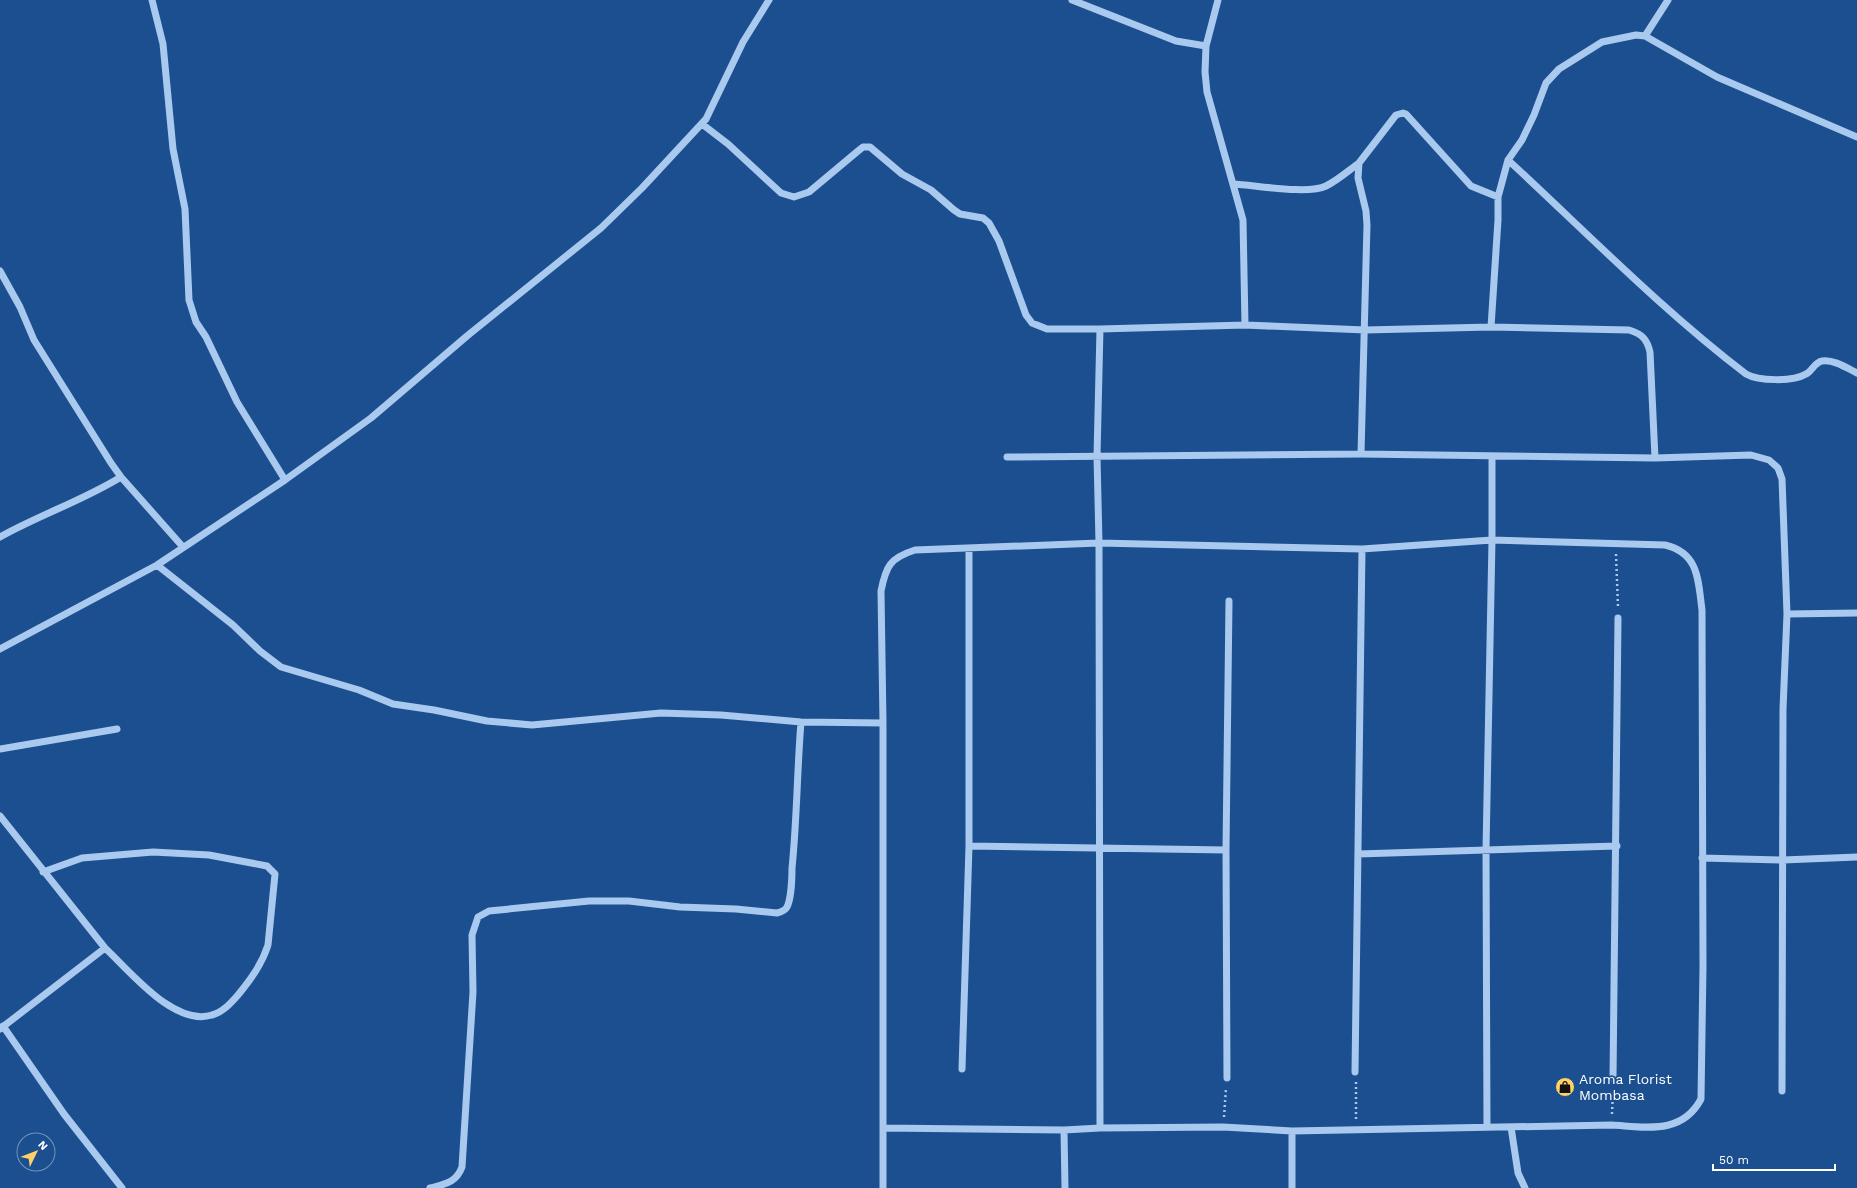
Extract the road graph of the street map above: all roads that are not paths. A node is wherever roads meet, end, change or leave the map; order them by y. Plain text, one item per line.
1 (152, 0) edge
2 (769, 0) edge
3 (1072, 0) edge
4 (1218, 0) edge
5 (1668, 0) edge
6 (1645, 36) junction
7 (1206, 46) junction
8 (702, 124) junction
9 (1857, 137) edge
10 (1508, 160) junction
11 (1359, 162) junction
12 (1234, 184) junction
13 (1498, 197) junction
14 (0, 271) edge
15 (1245, 325) junction
16 (1491, 327) junction
17 (1100, 329) junction
18 (1365, 330) junction
19 (1857, 373) edge
20 (1360, 454) junction
21 (1097, 456) junction
22 (1007, 457) dead end
23 (1492, 457) junction
24 (1655, 458) junction
25 (121, 477) junction
26 (285, 480) junction
27 (0, 537) edge
28 (1492, 540) junction
29 (1099, 543) junction
30 (184, 547) junction
31 (969, 549) junction
32 (1362, 549) junction
33 (157, 565) junction
34 (1229, 600) dead end
35 (1857, 613) edge
36 (1786, 614) junction
37 (1618, 618) road end
38 (0, 649) edge
39 (801, 722) junction
40 (883, 724) junction
41 (117, 729) dead end
42 (0, 749) edge
43 (0, 816) edge
44 (970, 846) junction
45 (1617, 846) junction
46 (1100, 850) junction
47 (1226, 850) junction
48 (1486, 850) junction
49 (1358, 854) junction
50 (1857, 857) edge
51 (1702, 858) junction
52 (1783, 860) junction
53 (43, 872) junction
54 (105, 948) junction
55 (1, 1027) edge
56 (962, 1069) dead end
57 (1355, 1072) road end
58 (1227, 1078) road end
59 (1613, 1079) road end
60 (1782, 1091) dead end
61 (1486, 1126) junction
62 (1510, 1127) junction
63 (883, 1128) junction
64 (1100, 1128) junction
65 (1064, 1130) junction
66 (1292, 1131) junction
67 (122, 1188) edge
68 (430, 1188) edge
69 (883, 1188) edge
70 (1065, 1188) edge
71 (1292, 1188) edge
72 (1525, 1188) edge

1 - 26 street
2 - 8 street
3 - 7 street
4 - 7 street
5 - 6 street
6 - 9 street
6 - 10 street
7 - 12 street
8 - 17 street
8 - 26 street
10 - 13 street
10 - 19 street
11 - 12 street
11 - 13 street
11 - 18 street
12 - 15 street
13 - 16 street
14 - 25 street
15 - 17 street
15 - 18 street
16 - 18 street
16 - 24 street
17 - 21 street
18 - 20 street
20 - 21 street
20 - 23 street
21 - 22 street
21 - 29 street
23 - 24 street
23 - 28 street
24 - 36 street
25 - 27 street
25 - 30 street
26 - 30 street
28 - 32 street
28 - 48 street
28 - 51 street
29 - 31 street
29 - 32 street
29 - 46 street
30 - 33 street
31 - 40 street
31 - 44 street
32 - 49 street
33 - 38 street
33 - 39 street
34 - 47 street
35 - 36 street
36 - 52 street
37 - 45 street
39 - 40 street
39 - 68 street
40 - 63 street
41 - 42 street
43 - 53 street
44 - 46 street
44 - 56 street
45 - 48 street
45 - 59 street
46 - 47 street
46 - 64 street
47 - 58 street
48 - 49 street
48 - 61 street
49 - 57 street
50 - 52 street
51 - 52 street
51 - 62 street
52 - 60 street
53 - 54 street
53 - 54 street
54 - 55 street
55 - 67 street
61 - 62 street
61 - 66 street
62 - 72 street
63 - 65 street
63 - 69 street
64 - 65 street
64 - 66 street
65 - 70 street
66 - 71 street

